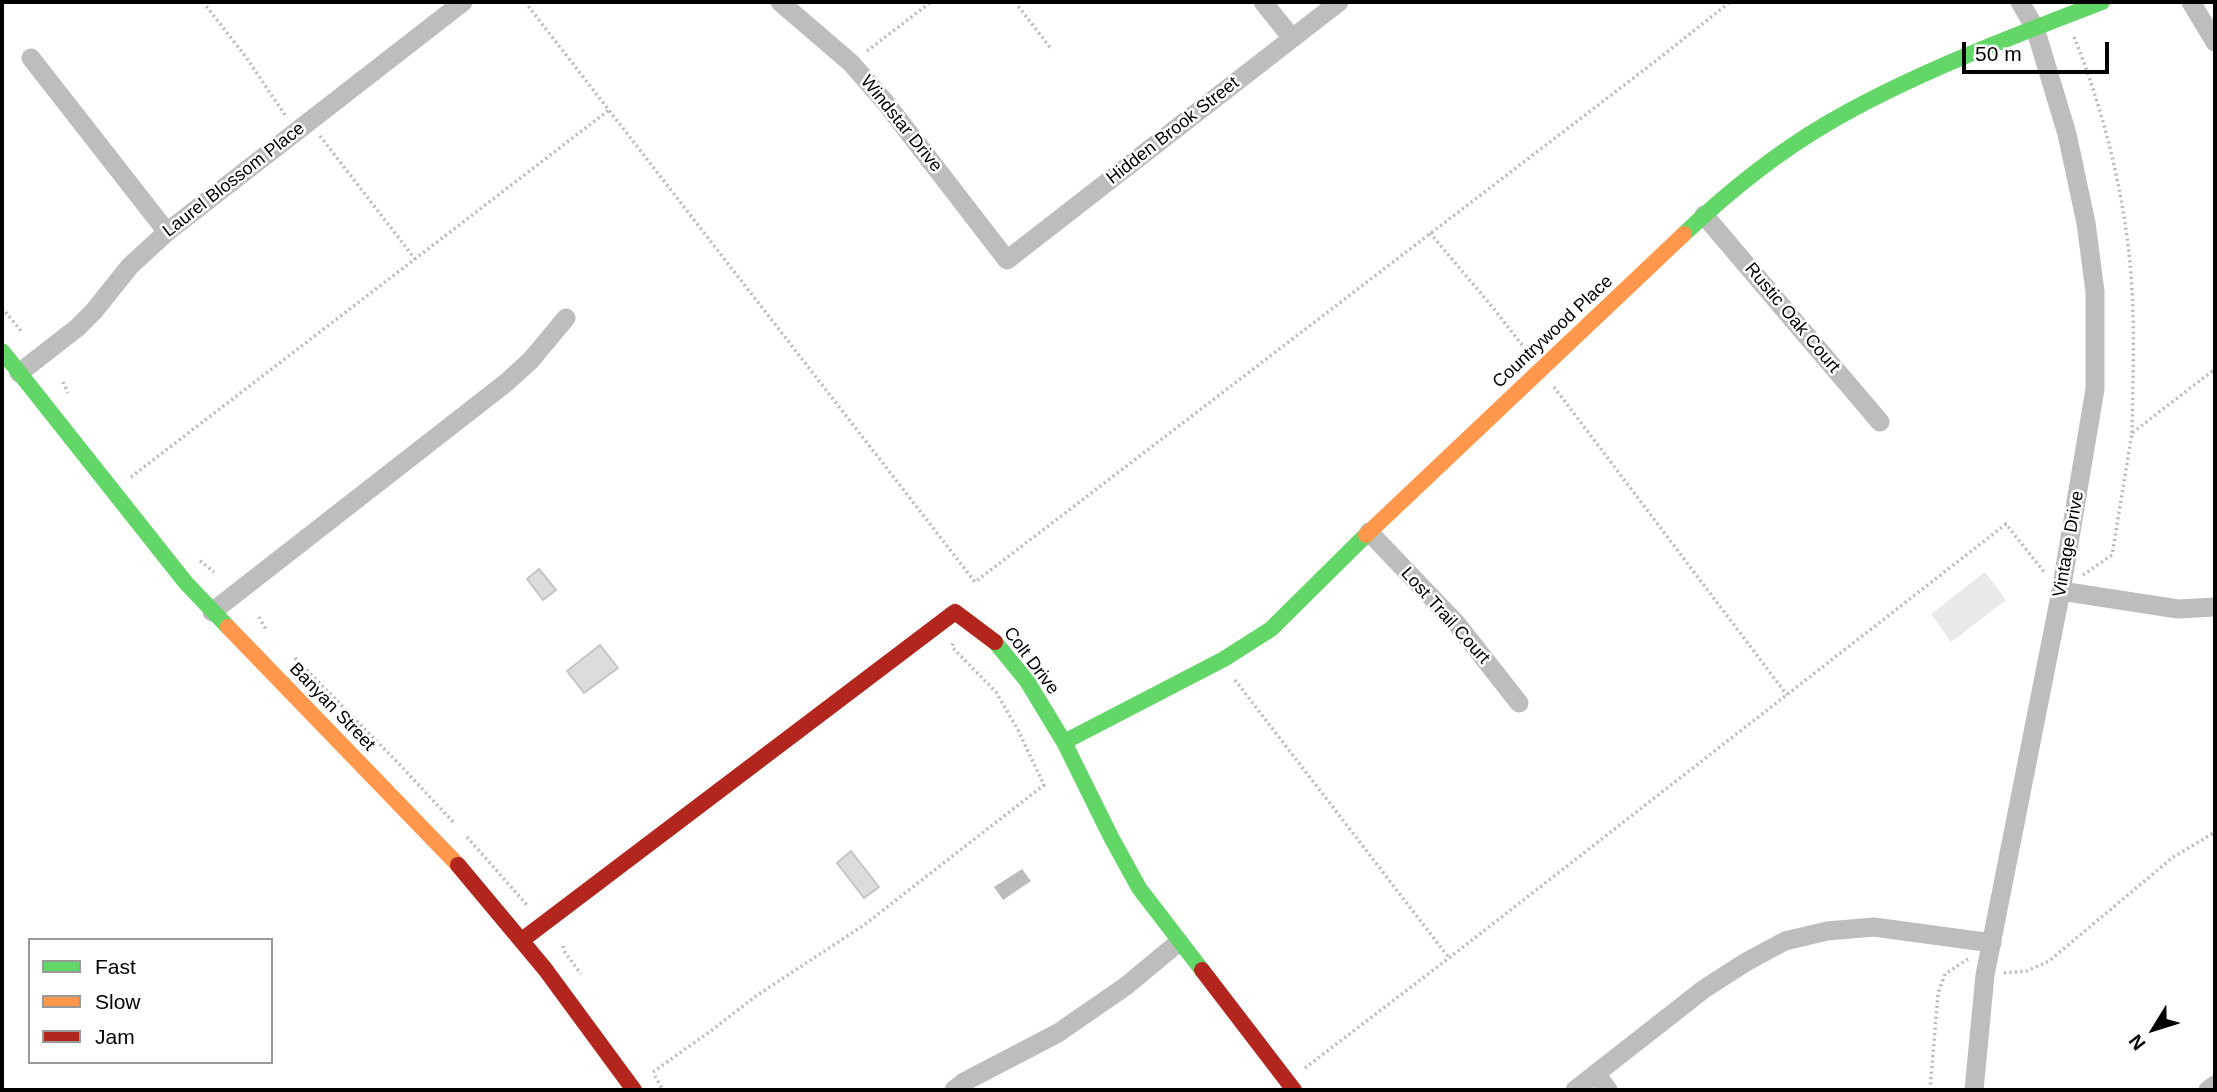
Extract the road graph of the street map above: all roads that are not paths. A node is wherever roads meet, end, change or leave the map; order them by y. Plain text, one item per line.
1 (780, 2) edge
2 (1264, 2) edge
3 (1339, 2) edge
4 (2020, 2) edge
5 (2102, 2) edge
6 (2191, 2) edge
7 (454, 4) edge
8 (2035, 27) junction
9 (1292, 38) junction
10 (2215, 42) edge
11 (31, 58) dead end
12 (1704, 215) junction
13 (167, 232) junction
14 (1007, 260) joint
15 (566, 318) dead end
16 (2, 351) edge
17 (19, 373) junction
18 (1880, 422) dead end
19 (1369, 532) junction
20 (2061, 591) junction
21 (2215, 607) edge
22 (212, 612) junction
23 (1519, 703) dead end
24 (1064, 742) junction
25 (522, 940) junction
26 (1179, 942) junction
27 (1992, 943) junction
28 (1596, 1074) junction
29 (2215, 1085) edge
30 (1291, 1086) edge
31 (634, 1090) edge
32 (954, 1090) edge
33 (1575, 1090) edge
34 (1608, 1090) edge
35 (1974, 1090) edge
36 (2207, 1090) edge

1 - 14 street, Windstar Drive
2 - 9 street
3 - 9 street, Hidden Brook Street
4 - 8 street, Vintage Drive
5 - 8 street, Countrywood Place
6 - 10 street
7 - 13 street, Laurel Blossom Place
8 - 12 street, Countrywood Place
8 - 20 street, Vintage Drive
9 - 14 street, Hidden Brook Street
11 - 13 street
12 - 18 street, Rustic Oak Court
12 - 19 street, Countrywood Place
13 - 17 street, Laurel Blossom Place
15 - 22 street
16 - 17 street, Banyan Street
17 - 22 street, Banyan Street
19 - 23 street, Lost Trail Court
19 - 24 street, Countrywood Place
20 - 21 street
20 - 27 street, Vintage Drive
22 - 25 street, Banyan Street
24 - 25 street, Colt Drive
24 - 26 street, Colt Drive
25 - 31 street, Banyan Street
26 - 30 street, Colt Drive
26 - 32 street
27 - 28 street
27 - 35 street, Vintage Drive
28 - 33 street
28 - 34 street
29 - 36 street

